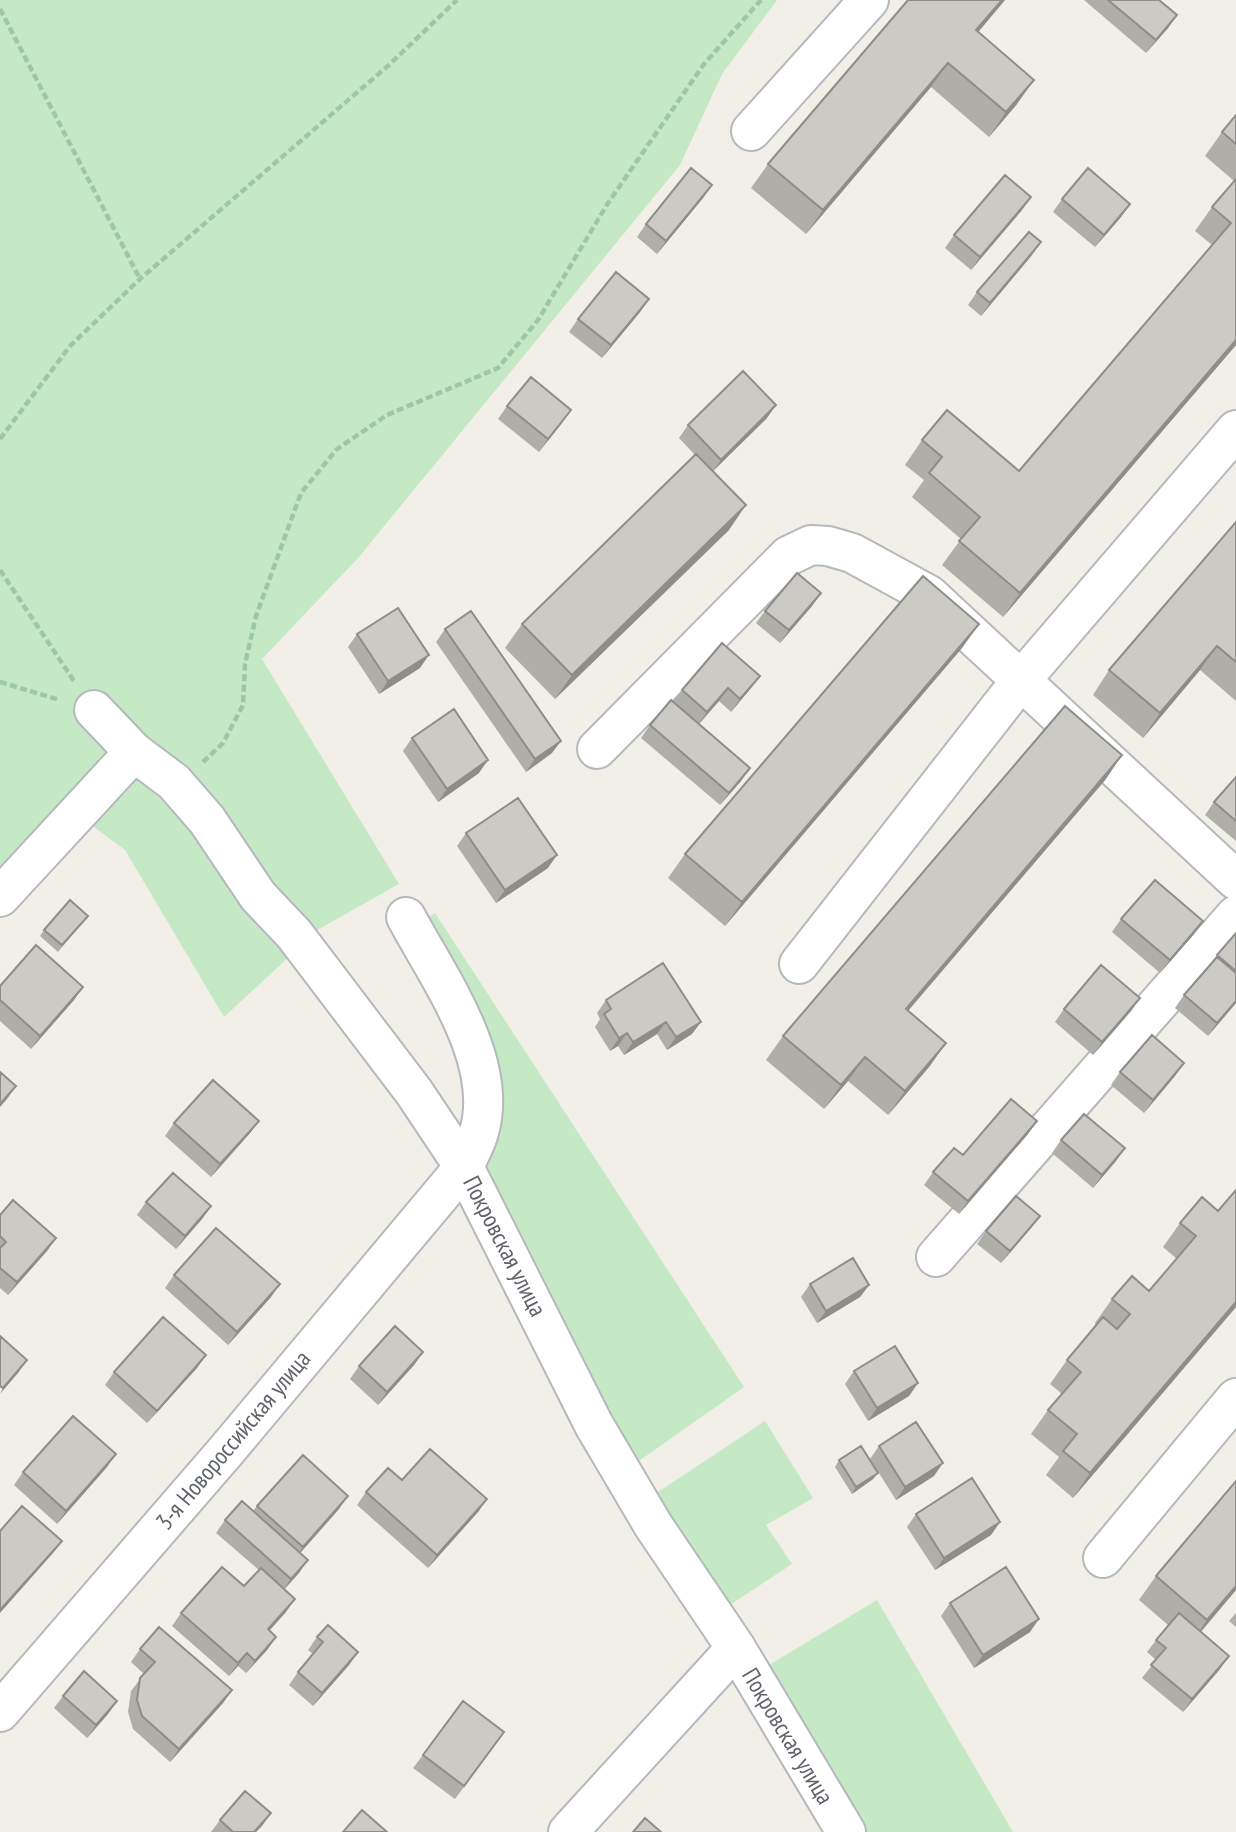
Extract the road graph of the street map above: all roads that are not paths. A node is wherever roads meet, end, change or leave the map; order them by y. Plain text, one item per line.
1 (869, 0) edge
2 (751, 131) dead end
3 (1236, 430) edge
4 (1022, 679) junction
5 (94, 710) road end
6 (597, 749) dead end
7 (134, 752) junction
8 (1236, 880) edge
9 (0, 897) edge
10 (1236, 915) edge
11 (406, 917) dead end
12 (799, 964) dead end
13 (464, 1167) junction
14 (936, 1257) dead end
15 (1236, 1398) edge
16 (1103, 1558) dead end
17 (736, 1648) junction
18 (0, 1712) edge
19 (568, 1832) edge
20 (846, 1832) edge

1 - 2 street
3 - 4 street
4 - 6 street
4 - 8 street
4 - 12 street
5 - 7 street, Покровская улица
7 - 9 street
7 - 13 street, Покровская улица
10 - 14 street
11 - 13 street, 3-я Новороссийская улица
13 - 17 street, Покровская улица
13 - 18 street, 3-я Новороссийская улица
15 - 16 street
17 - 19 street
17 - 20 street, Покровская улица

